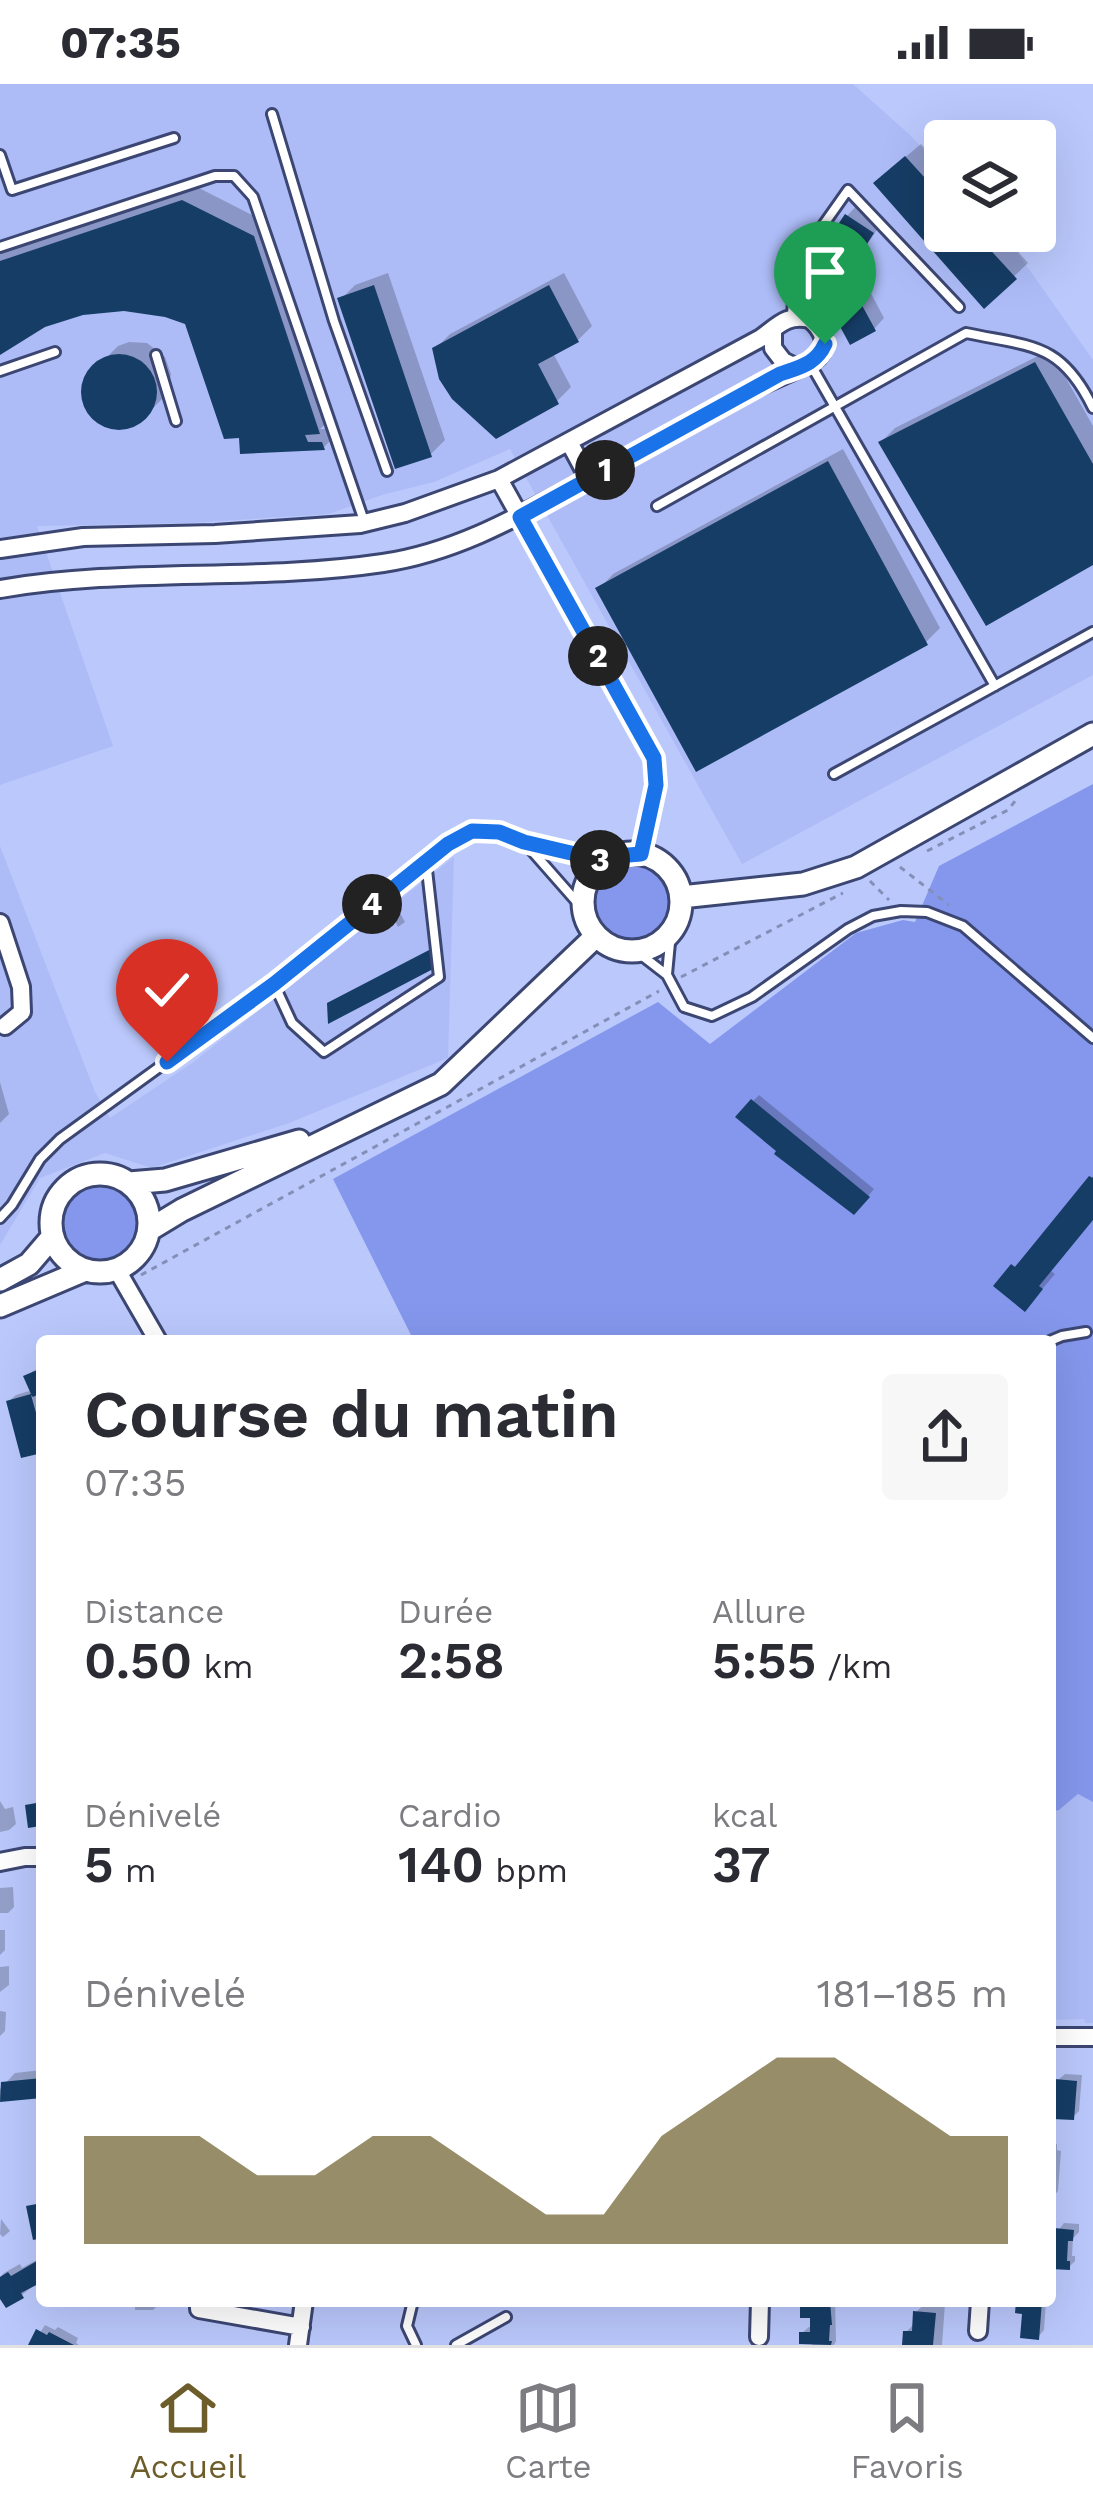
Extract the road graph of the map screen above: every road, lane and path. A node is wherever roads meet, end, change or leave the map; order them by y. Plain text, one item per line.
1 (272, 114) dead end
2 (174, 138) dead end
3 (0, 155) edge
4 (0, 247) edge
5 (959, 307) dead end
6 (792, 316) junction
7 (773, 330) junction
8 (55, 352) dead end
9 (156, 355) dead end
10 (804, 366) junction
11 (0, 370) edge
12 (835, 405) junction
13 (1093, 408) edge
14 (176, 421) dead end
15 (569, 442) junction
16 (387, 471) dead end
17 (589, 478) junction
18 (499, 479) junction
19 (657, 506) dead end
20 (520, 517) junction
21 (364, 523) junction
22 (0, 549) edge
23 (0, 589) edge
24 (1093, 632) edge
25 (995, 686) junction
26 (1093, 734) edge
27 (834, 774) dead end
28 (1024, 789) dead end
29 (524, 842) junction
30 (641, 854) junction
31 (917, 856) dead end
32 (426, 860) junction
33 (605, 861) junction
34 (898, 865) dead end
35 (856, 867) junction
36 (848, 891) dead end
37 (681, 897) junction
38 (583, 909) junction
39 (901, 911) junction
40 (946, 918) junction
41 (0, 923) edge
42 (670, 932) junction
43 (596, 936) junction
44 (636, 951) junction
45 (668, 978) junction
46 (274, 984) junction
47 (5, 1026) dead end
48 (1093, 1038) edge
49 (357, 1124) junction
50 (129, 1183) junction
51 (0, 1218) edge
52 (149, 1230) junction
53 (53, 1236) junction
54 (85, 1270) junction
55 (121, 1276) junction
56 (0, 1280) edge
57 (0, 1306) edge
58 (1085, 1331) dead end
59 (155, 1335) edge
60 (1056, 1338) edge
61 (36, 1858) edge
62 (0, 1862) edge
63 (1093, 2037) edge
64 (1056, 2038) edge
65 (199, 2307) edge
66 (412, 2307) edge
67 (760, 2307) edge
68 (979, 2307) edge
69 (506, 2317) dead end
70 (977, 2331) dead end
71 (300, 2336) edge
72 (758, 2337) dead end
73 (416, 2345) edge
74 (456, 2345) edge

1 - 16 lane
2 - 3 lane
4 - 21 lane
5 - 6 lane
6 - 7 street
6 - 10 street
7 - 10 street
7 - 15 street
8 - 11 lane
9 - 14 lane
10 - 12 lane
10 - 17 street
12 - 13 lane
12 - 19 lane
12 - 25 lane
15 - 17 street
15 - 18 street
17 - 20 street
18 - 20 street
18 - 21 street
20 - 23 street
20 - 30 street
21 - 22 street
24 - 25 lane
25 - 27 lane
26 - 35 street
28 - 31 path
29 - 32 lane
29 - 33 lane
29 - 38 lane
30 - 33 street
30 - 37 street
32 - 46 lane
32 - 46 lane
33 - 38 street
34 - 40 path
35 - 37 street
35 - 39 path
36 - 45 path
37 - 42 street
38 - 43 street
39 - 40 lane
39 - 45 lane
40 - 48 lane
41 - 47 street
42 - 44 street
42 - 45 lane
43 - 44 street
43 - 49 street
44 - 45 lane
45 - 55 path
46 - 51 lane
49 - 50 street
49 - 52 street
50 - 52 street
50 - 53 street
52 - 55 street
53 - 54 street
53 - 56 street
54 - 55 street
54 - 57 street
55 - 59 street
58 - 60 lane
61 - 62 street
63 - 64 street
65 - 71 street
66 - 73 lane
67 - 72 street
68 - 70 street
69 - 74 lane

